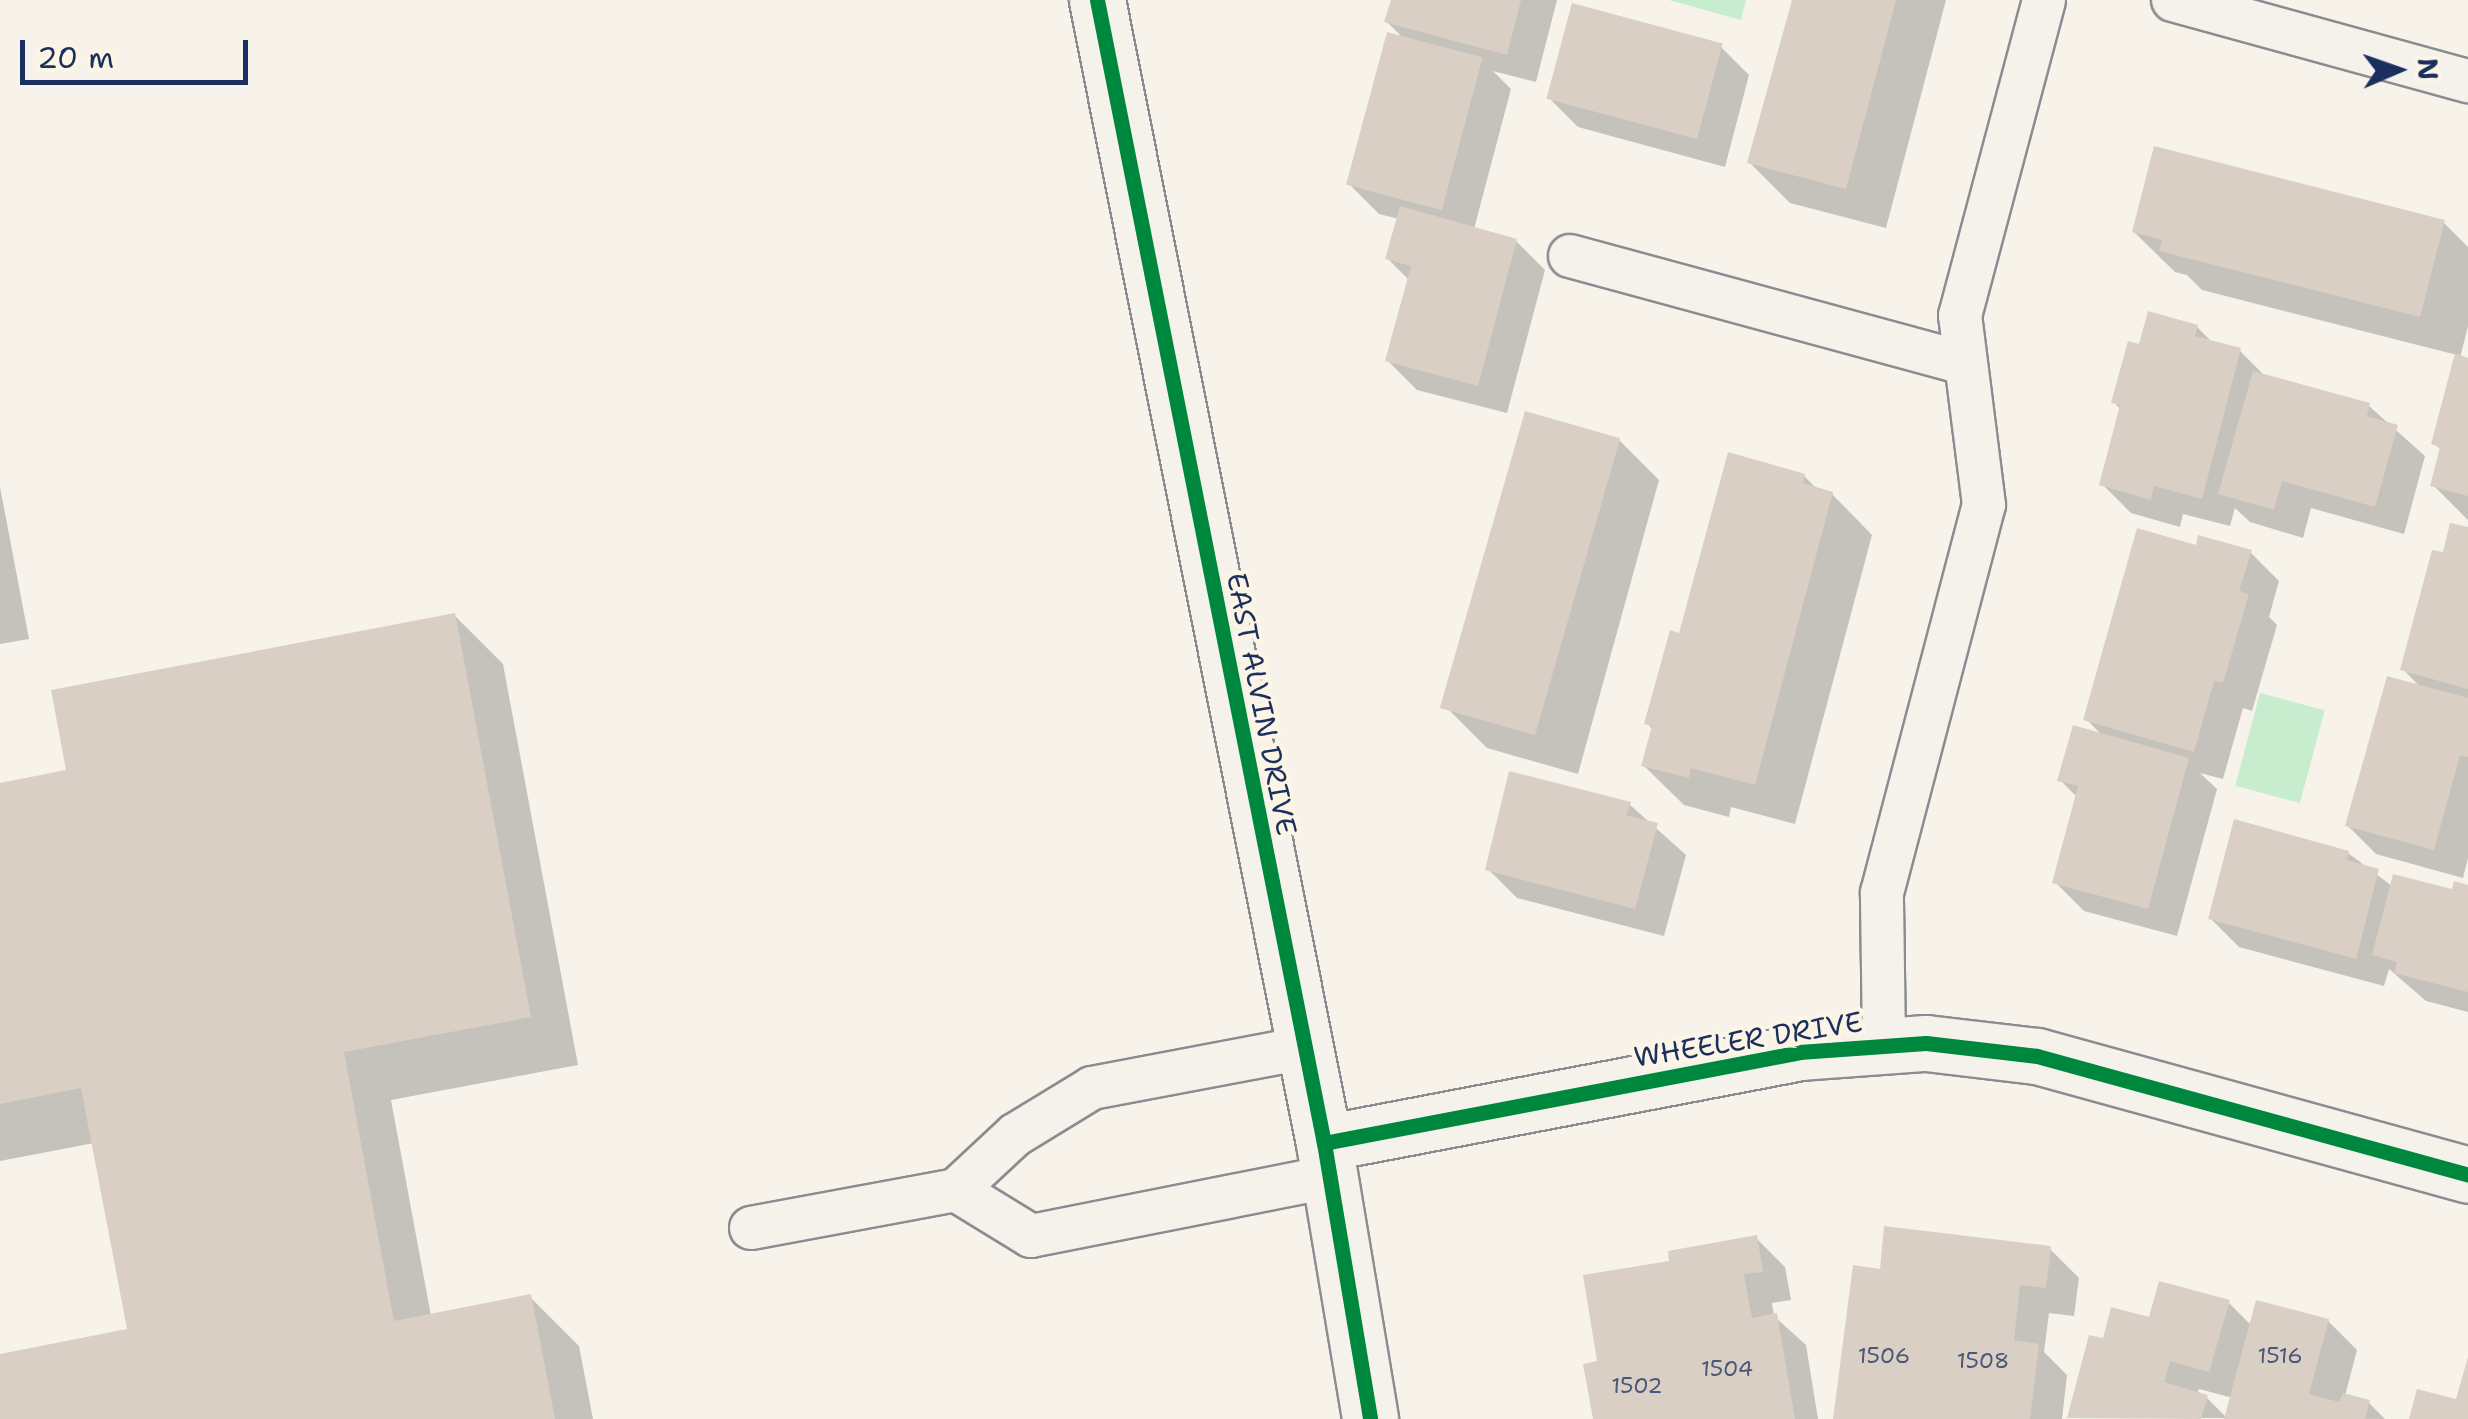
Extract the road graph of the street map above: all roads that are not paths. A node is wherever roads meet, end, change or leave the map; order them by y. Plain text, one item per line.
1 (1097, 0) edge
2 (2044, 0) edge
3 (2173, 0) edge
4 (2468, 81) edge
5 (1570, 256) dead end
6 (1964, 364) junction
7 (1884, 1044) junction
8 (1304, 1048) junction
9 (1326, 1160) junction
10 (2468, 1175) edge
11 (956, 1190) junction
12 (751, 1228) dead end
13 (1370, 1419) edge

1 - 8 main road, EAST ALVIN DRIVE
2 - 6 lane
3 - 4 lane
5 - 6 lane
6 - 7 lane
7 - 9 main road, WHEELER DRIVE
7 - 10 main road, WHEELER DRIVE
8 - 9 main road, EAST ALVIN DRIVE
8 - 11 lane
9 - 11 lane
9 - 13 main road, EAST ALVIN DRIVE
11 - 12 lane

